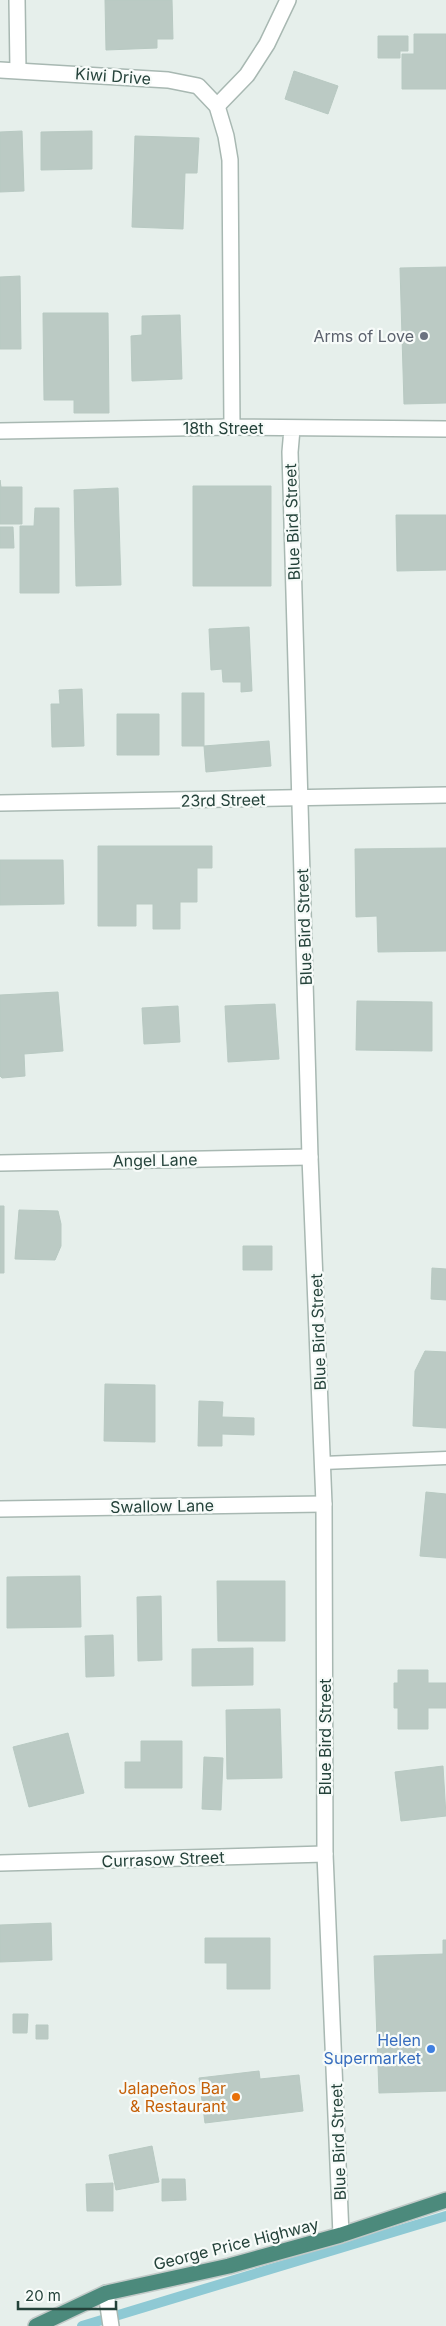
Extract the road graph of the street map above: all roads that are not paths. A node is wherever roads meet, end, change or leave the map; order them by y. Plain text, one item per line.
1 (17, 0) edge
2 (288, 0) edge
3 (0, 70) edge
4 (18, 70) junction
5 (218, 106) junction
6 (232, 427) junction
7 (292, 429) junction
8 (446, 429) edge
9 (0, 431) edge
10 (446, 794) edge
11 (301, 798) junction
12 (0, 802) edge
13 (310, 1157) junction
14 (0, 1163) edge
15 (446, 1458) edge
16 (323, 1463) junction
17 (324, 1504) junction
18 (0, 1508) edge
19 (325, 1854) junction
20 (0, 1863) edge
21 (446, 2200) edge
22 (341, 2235) junction
23 (106, 2293) junction
24 (36, 2326) edge
25 (111, 2326) edge

1 - 4 street
2 - 5 street
3 - 4 street, Kiwi Drive
4 - 5 street, Kiwi Drive
5 - 6 street
6 - 7 street, 18th Street
6 - 9 street, 18th Street
7 - 8 street, 18th Street
7 - 11 street, Blue Bird Street
10 - 11 street, 23rd Street
11 - 12 street, 23rd Street
11 - 13 street, Blue Bird Street
13 - 14 street, Angel Lane
13 - 16 street, Blue Bird Street
15 - 16 lane
16 - 17 street, Blue Bird Street
17 - 18 street, Swallow Lane
17 - 19 street, Blue Bird Street
19 - 20 street, Currasow Street
19 - 22 street, Blue Bird Street
21 - 22 highway, George Price Highway
22 - 23 highway, George Price Highway
23 - 24 highway, George Price Highway
23 - 25 street

